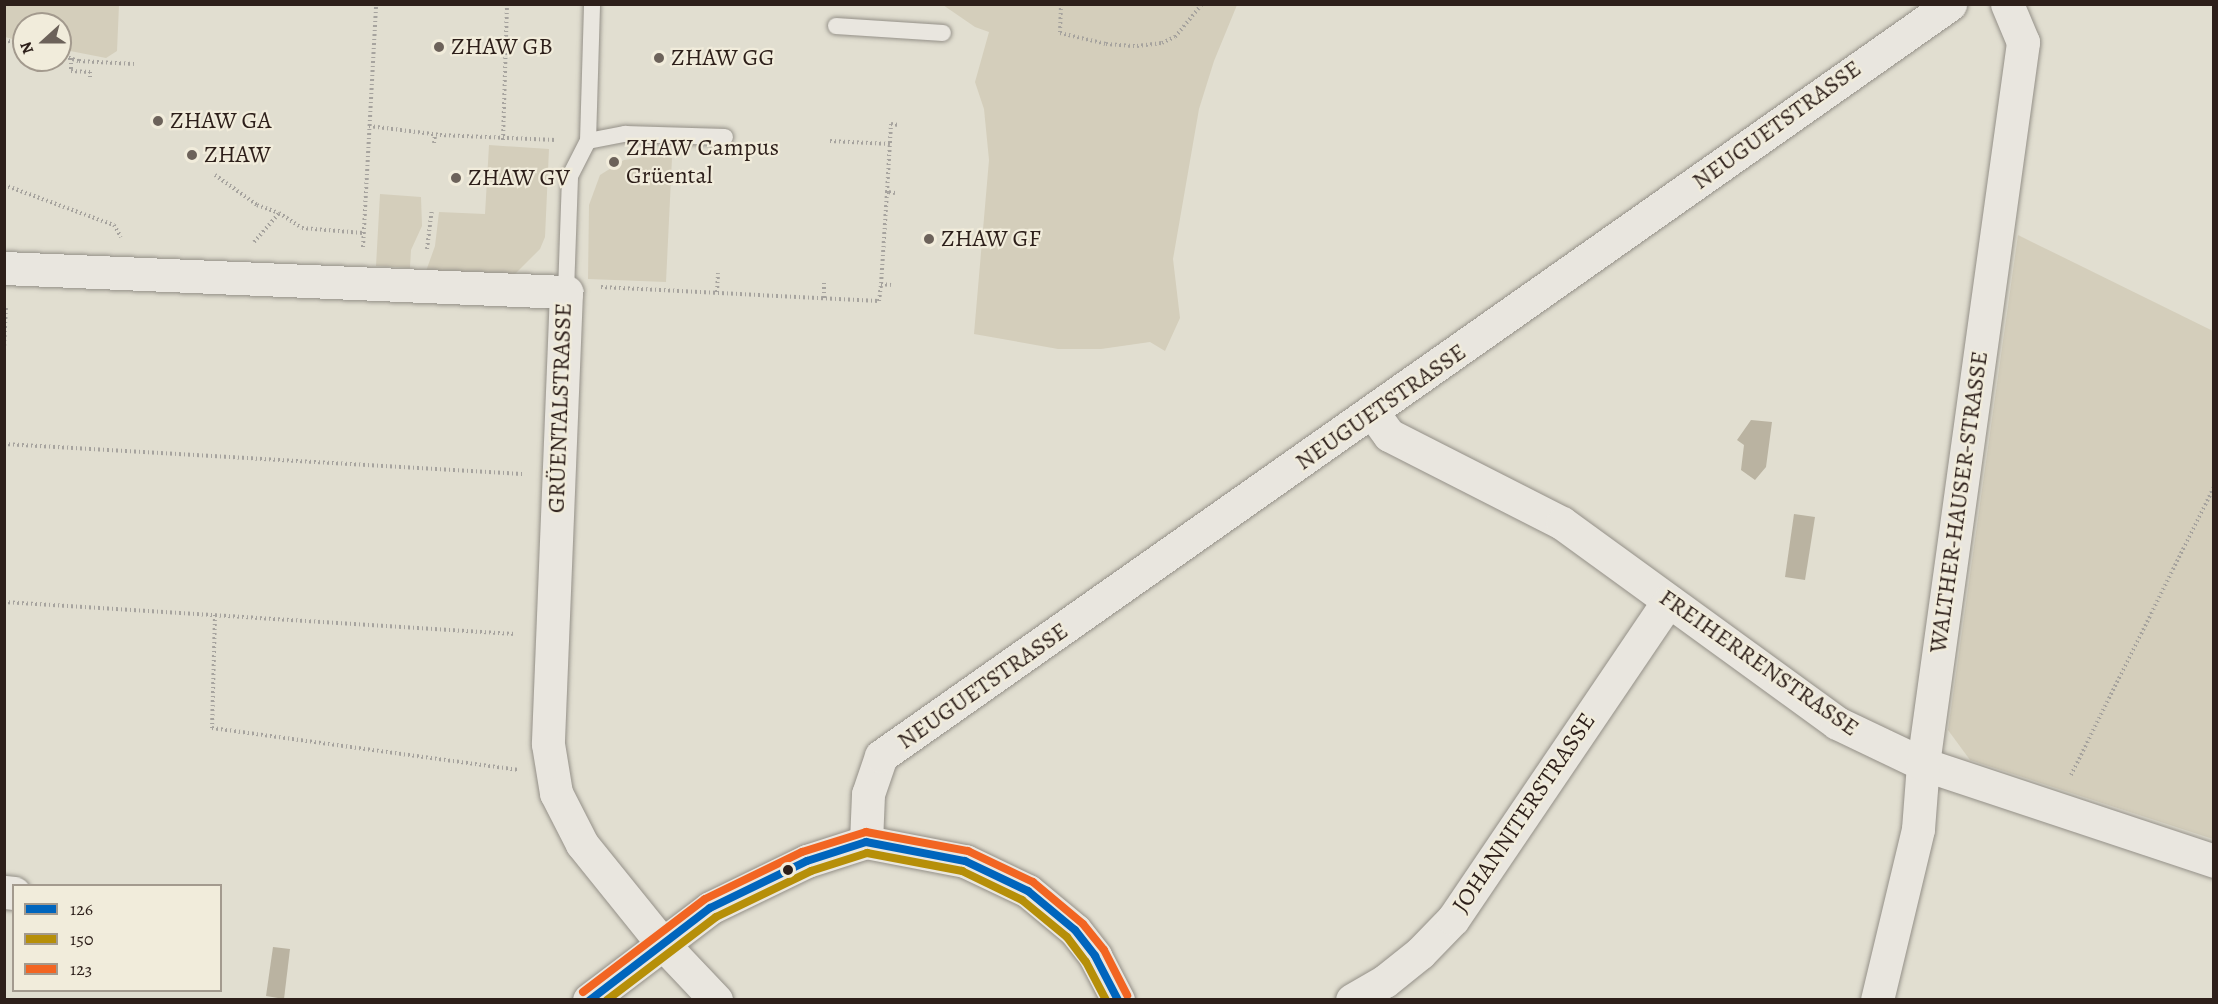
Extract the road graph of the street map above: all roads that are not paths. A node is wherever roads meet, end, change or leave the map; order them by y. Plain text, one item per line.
1 (592, 4) edge
2 (1950, 4) edge
3 (2007, 4) edge
4 (836, 26) dead end
5 (943, 33) dead end
6 (724, 137) dead end
7 (588, 141) junction
8 (6, 268) edge
9 (566, 289) junction
10 (1373, 413) junction
11 (1668, 601) junction
12 (1923, 764) junction
13 (866, 842) junction
14 (2214, 861) edge
15 (661, 942) junction
16 (589, 999) edge
17 (716, 999) edge
18 (1118, 999) edge
19 (1352, 999) edge
20 (1877, 999) edge

1 - 7 lane
2 - 10 street, NEUGUETSTRASSE
3 - 12 street, WALTHER-HAUSER-STRASSE
4 - 5 lane
6 - 7 lane
7 - 9 lane
8 - 9 street, GRÜENTALSTRASSE
9 - 15 street, GRÜENTALSTRASSE
10 - 11 street, FREIHERRENSTRASSE
10 - 13 street, NEUGUETSTRASSE
11 - 12 street, FREIHERRENSTRASSE
11 - 19 street, JOHANNITERSTRASSE
12 - 14 street, FREIHERRENSTRASSE
12 - 20 street, WALTHER-HAUSER-STRASSE
13 - 15 street
13 - 18 street
15 - 16 street
15 - 17 street, GRÜENTALSTRASSE

